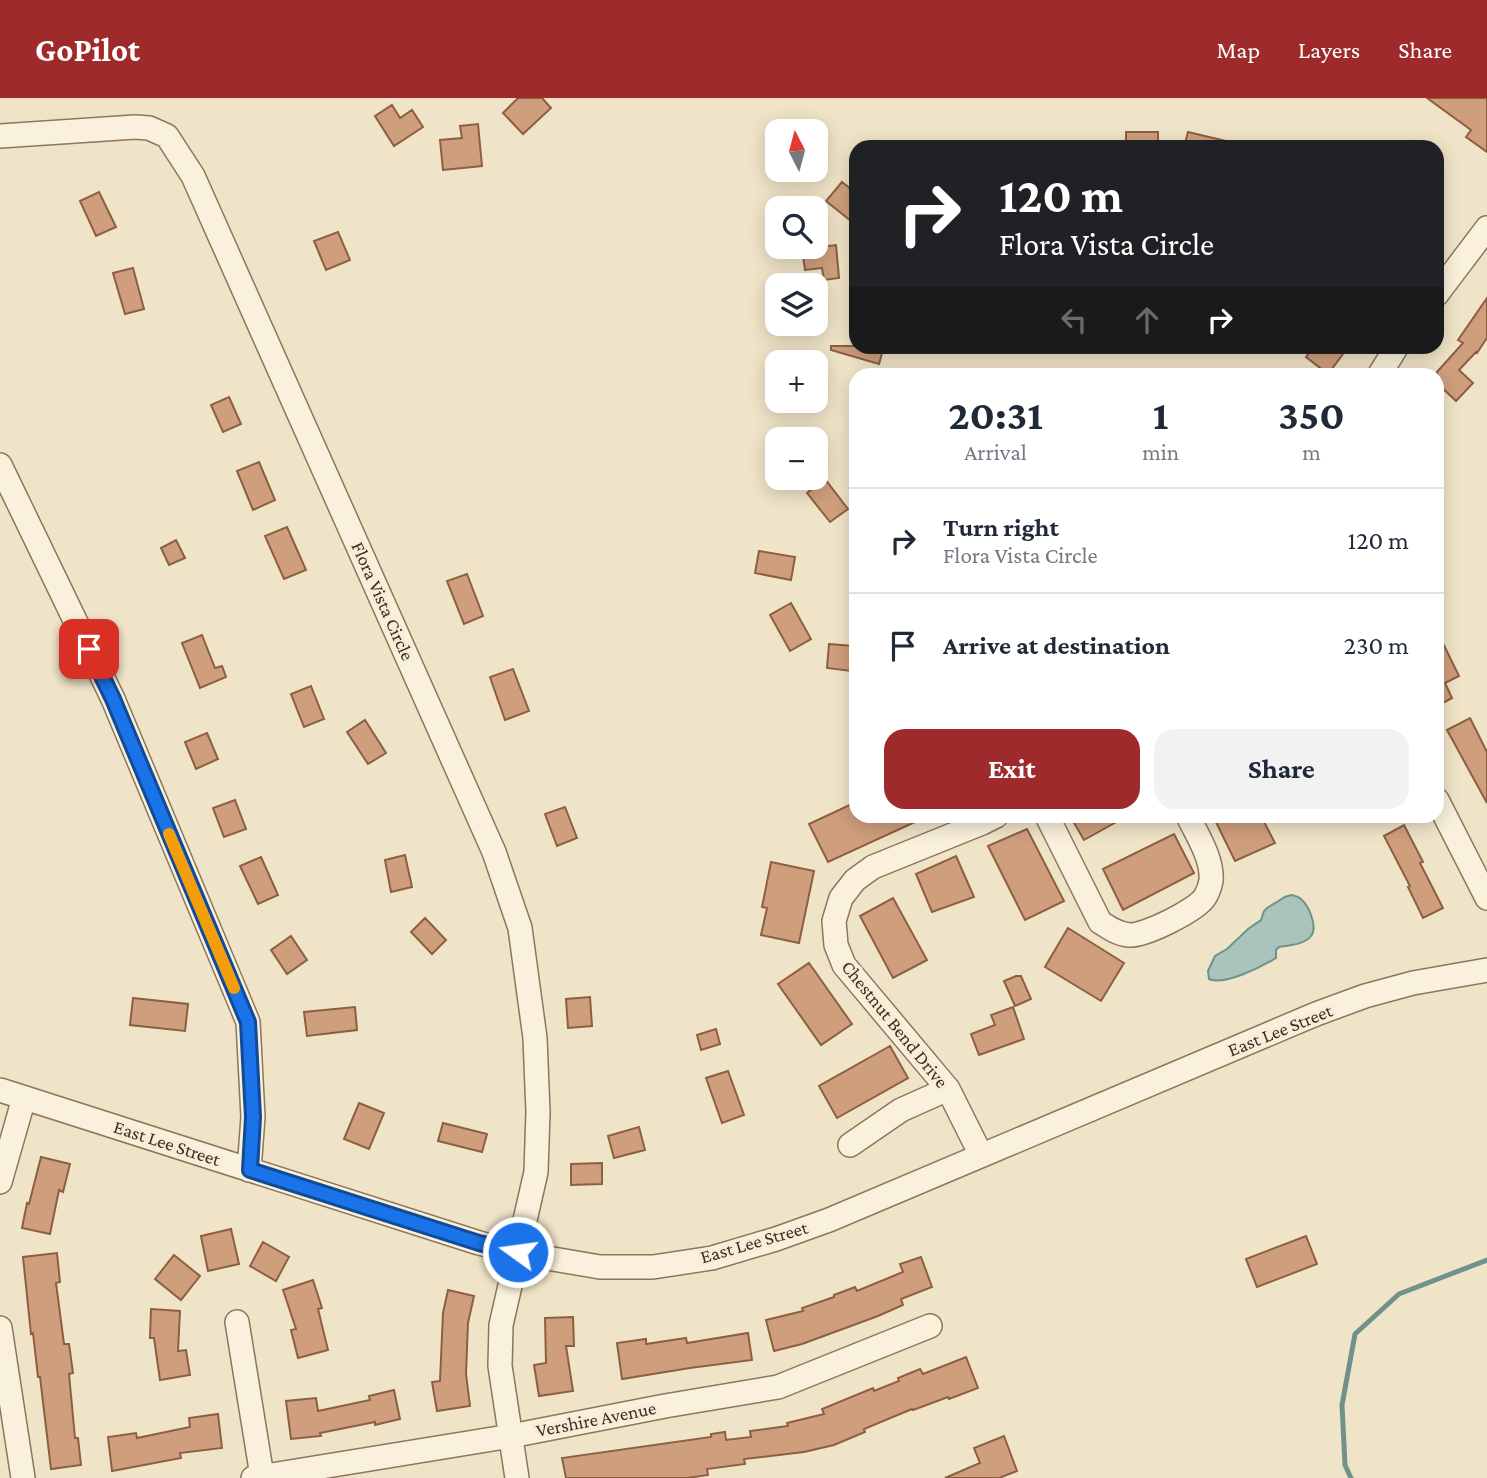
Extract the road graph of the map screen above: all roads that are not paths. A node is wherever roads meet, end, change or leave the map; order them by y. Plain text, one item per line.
1 (0, 136) edge
2 (1487, 228) edge
3 (1444, 284) edge
4 (0, 465) edge
5 (1444, 814) edge
6 (982, 823) edge
7 (1050, 823) edge
8 (1191, 823) edge
9 (1487, 898) edge
10 (1487, 970) edge
11 (948, 1089) junction
12 (0, 1090) edge
13 (24, 1098) junction
14 (850, 1144) dead end
15 (981, 1155) junction
16 (250, 1170) junction
17 (0, 1182) edge
18 (518, 1252) junction
19 (237, 1322) dead end
20 (930, 1326) dead end
21 (0, 1329) edge
22 (511, 1436) junction
23 (258, 1477) edge
24 (23, 1478) edge
25 (517, 1478) edge

1 - 18 street, Flora Vista Circle
2 - 3 street
4 - 16 street
5 - 9 street
6 - 11 street, Chestnut Bend Drive
7 - 8 street
10 - 15 street, East Lee Street
11 - 14 street
11 - 15 street, Chestnut Bend Drive
12 - 13 street, East Lee Street
13 - 16 street, East Lee Street
13 - 17 street
15 - 18 street, East Lee Street
16 - 18 street, East Lee Street
18 - 22 street, Flora Vista Circle
19 - 23 street
20 - 22 street, Vershire Avenue
21 - 24 street
22 - 23 street, Vershire Avenue
22 - 25 street, Flora Vista Circle

